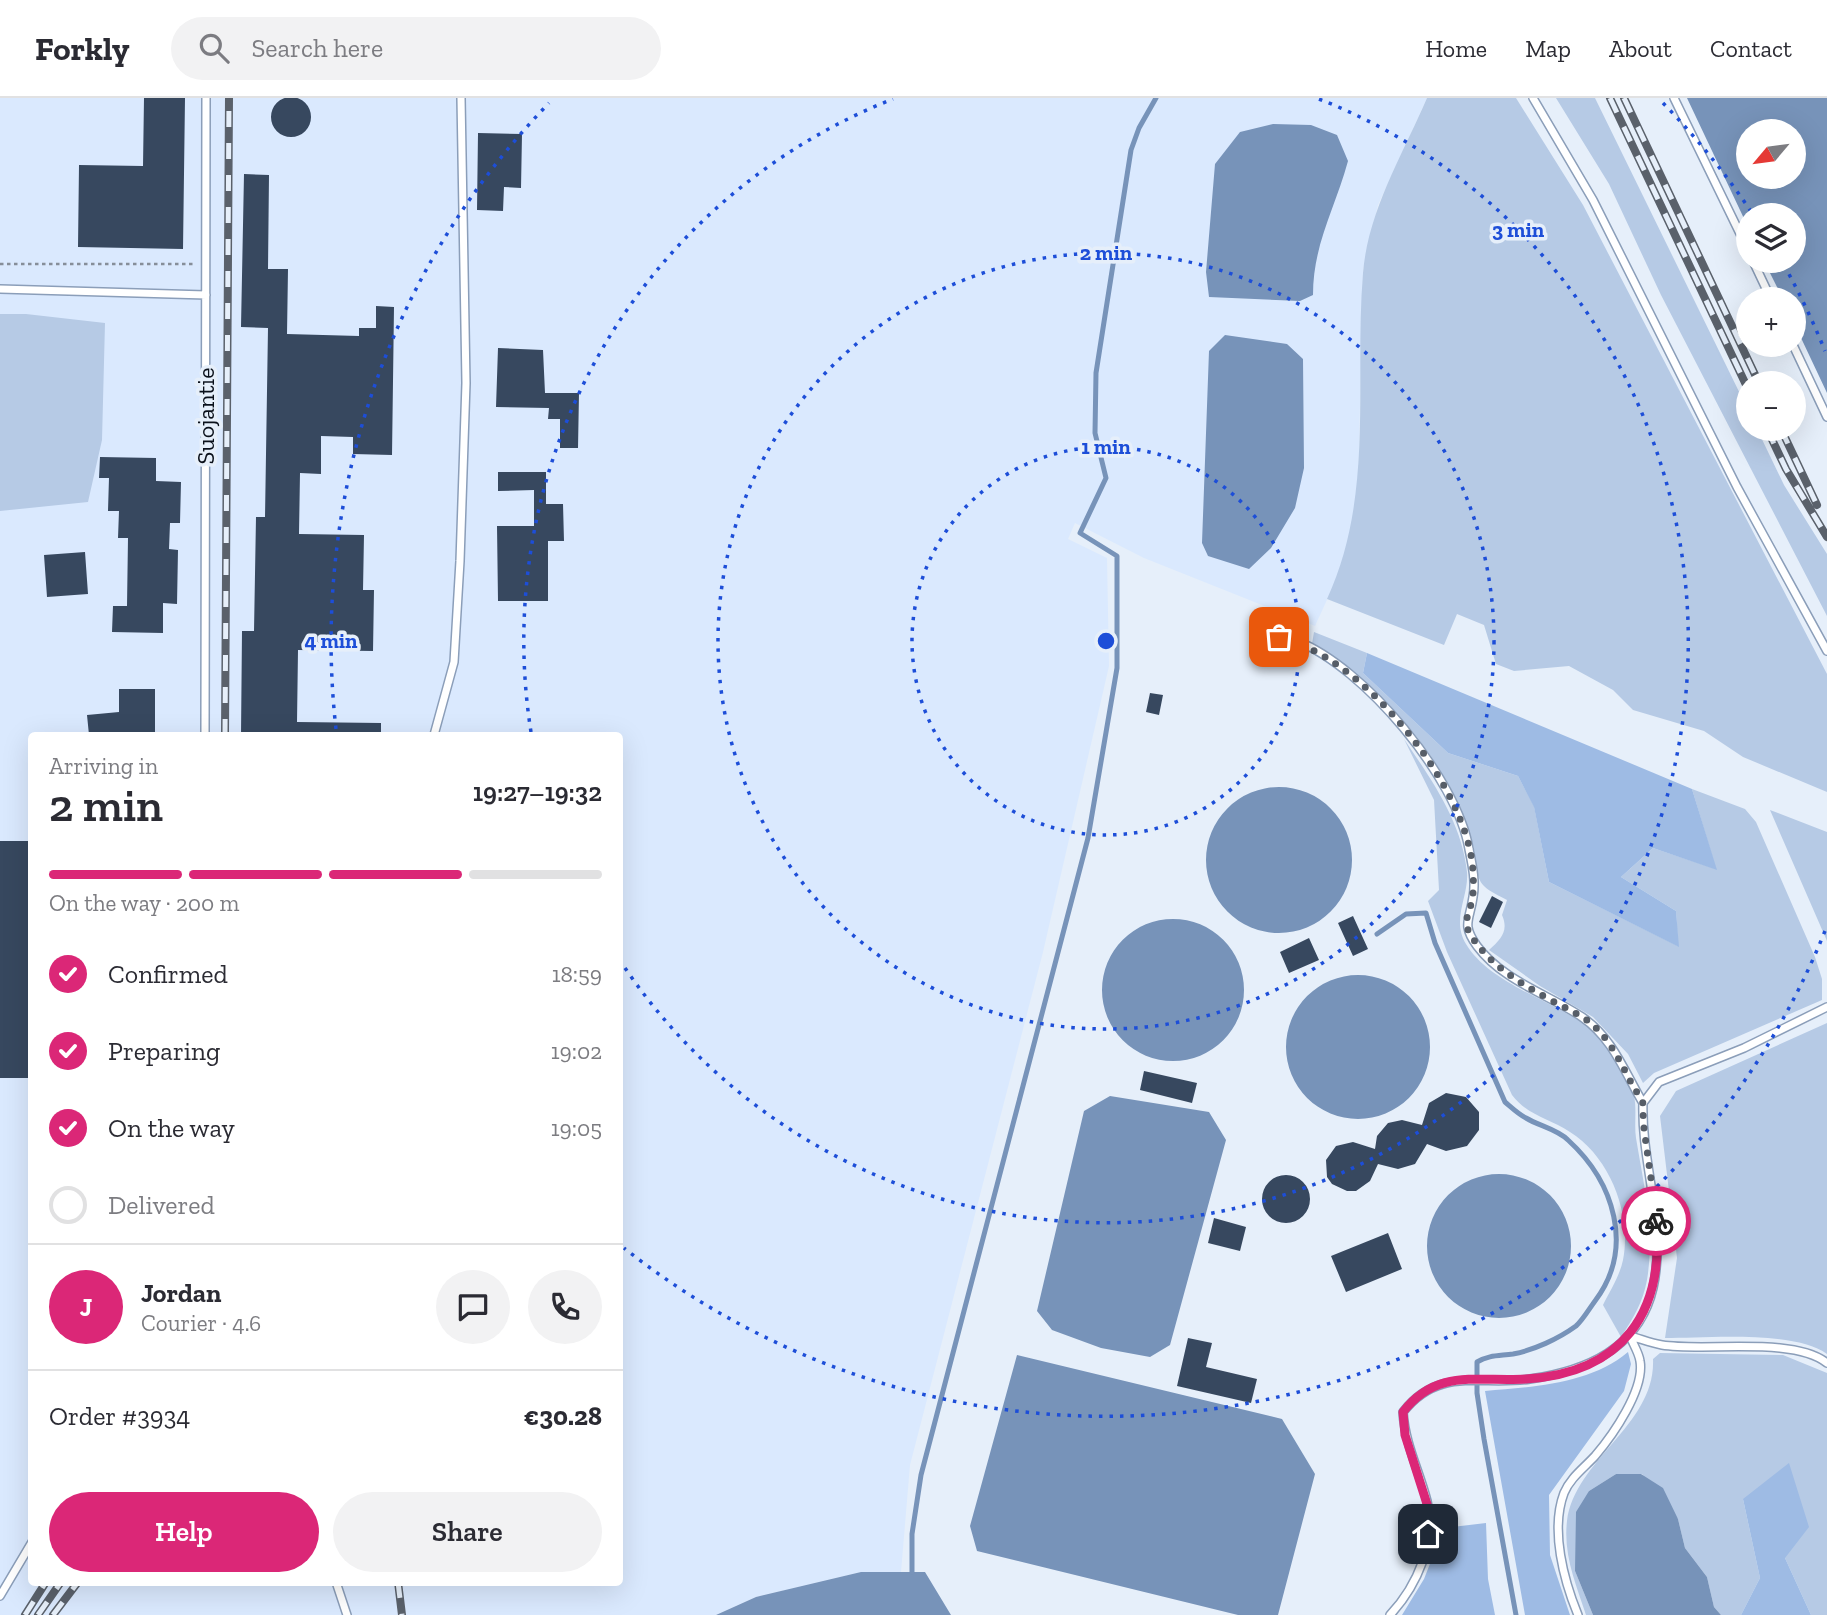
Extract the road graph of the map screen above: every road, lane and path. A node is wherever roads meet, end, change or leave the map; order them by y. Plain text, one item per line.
1 (206, 98) edge
2 (461, 98) edge
3 (1533, 98) edge
4 (1674, 98) edge
5 (1736, 225) edge
6 (0, 264) edge
7 (206, 264) junction
8 (0, 289) edge
9 (206, 295) junction
10 (1799, 357) edge
11 (1827, 417) edge
12 (1261, 632) dead end
13 (1827, 652) edge
14 (205, 732) edge
15 (434, 732) edge
16 (1827, 1007) edge
17 (1643, 1103) junction
18 (1630, 1336) junction
19 (1827, 1363) edge
20 (28, 1549) edge
21 (337, 1586) edge
22 (0, 1596) edge
23 (347, 1615) edge
24 (1390, 1615) edge
25 (1578, 1615) edge

1 - 7 lane, Suojantie
2 - 15 lane
3 - 13 lane
4 - 5 lane
6 - 7 path
7 - 9 lane, Suojantie
8 - 9 lane
9 - 14 lane, Suojantie
10 - 11 lane
12 - 17 lane
16 - 17 lane
17 - 18 lane
18 - 19 lane
18 - 24 lane
18 - 25 lane
20 - 22 lane
21 - 23 lane

